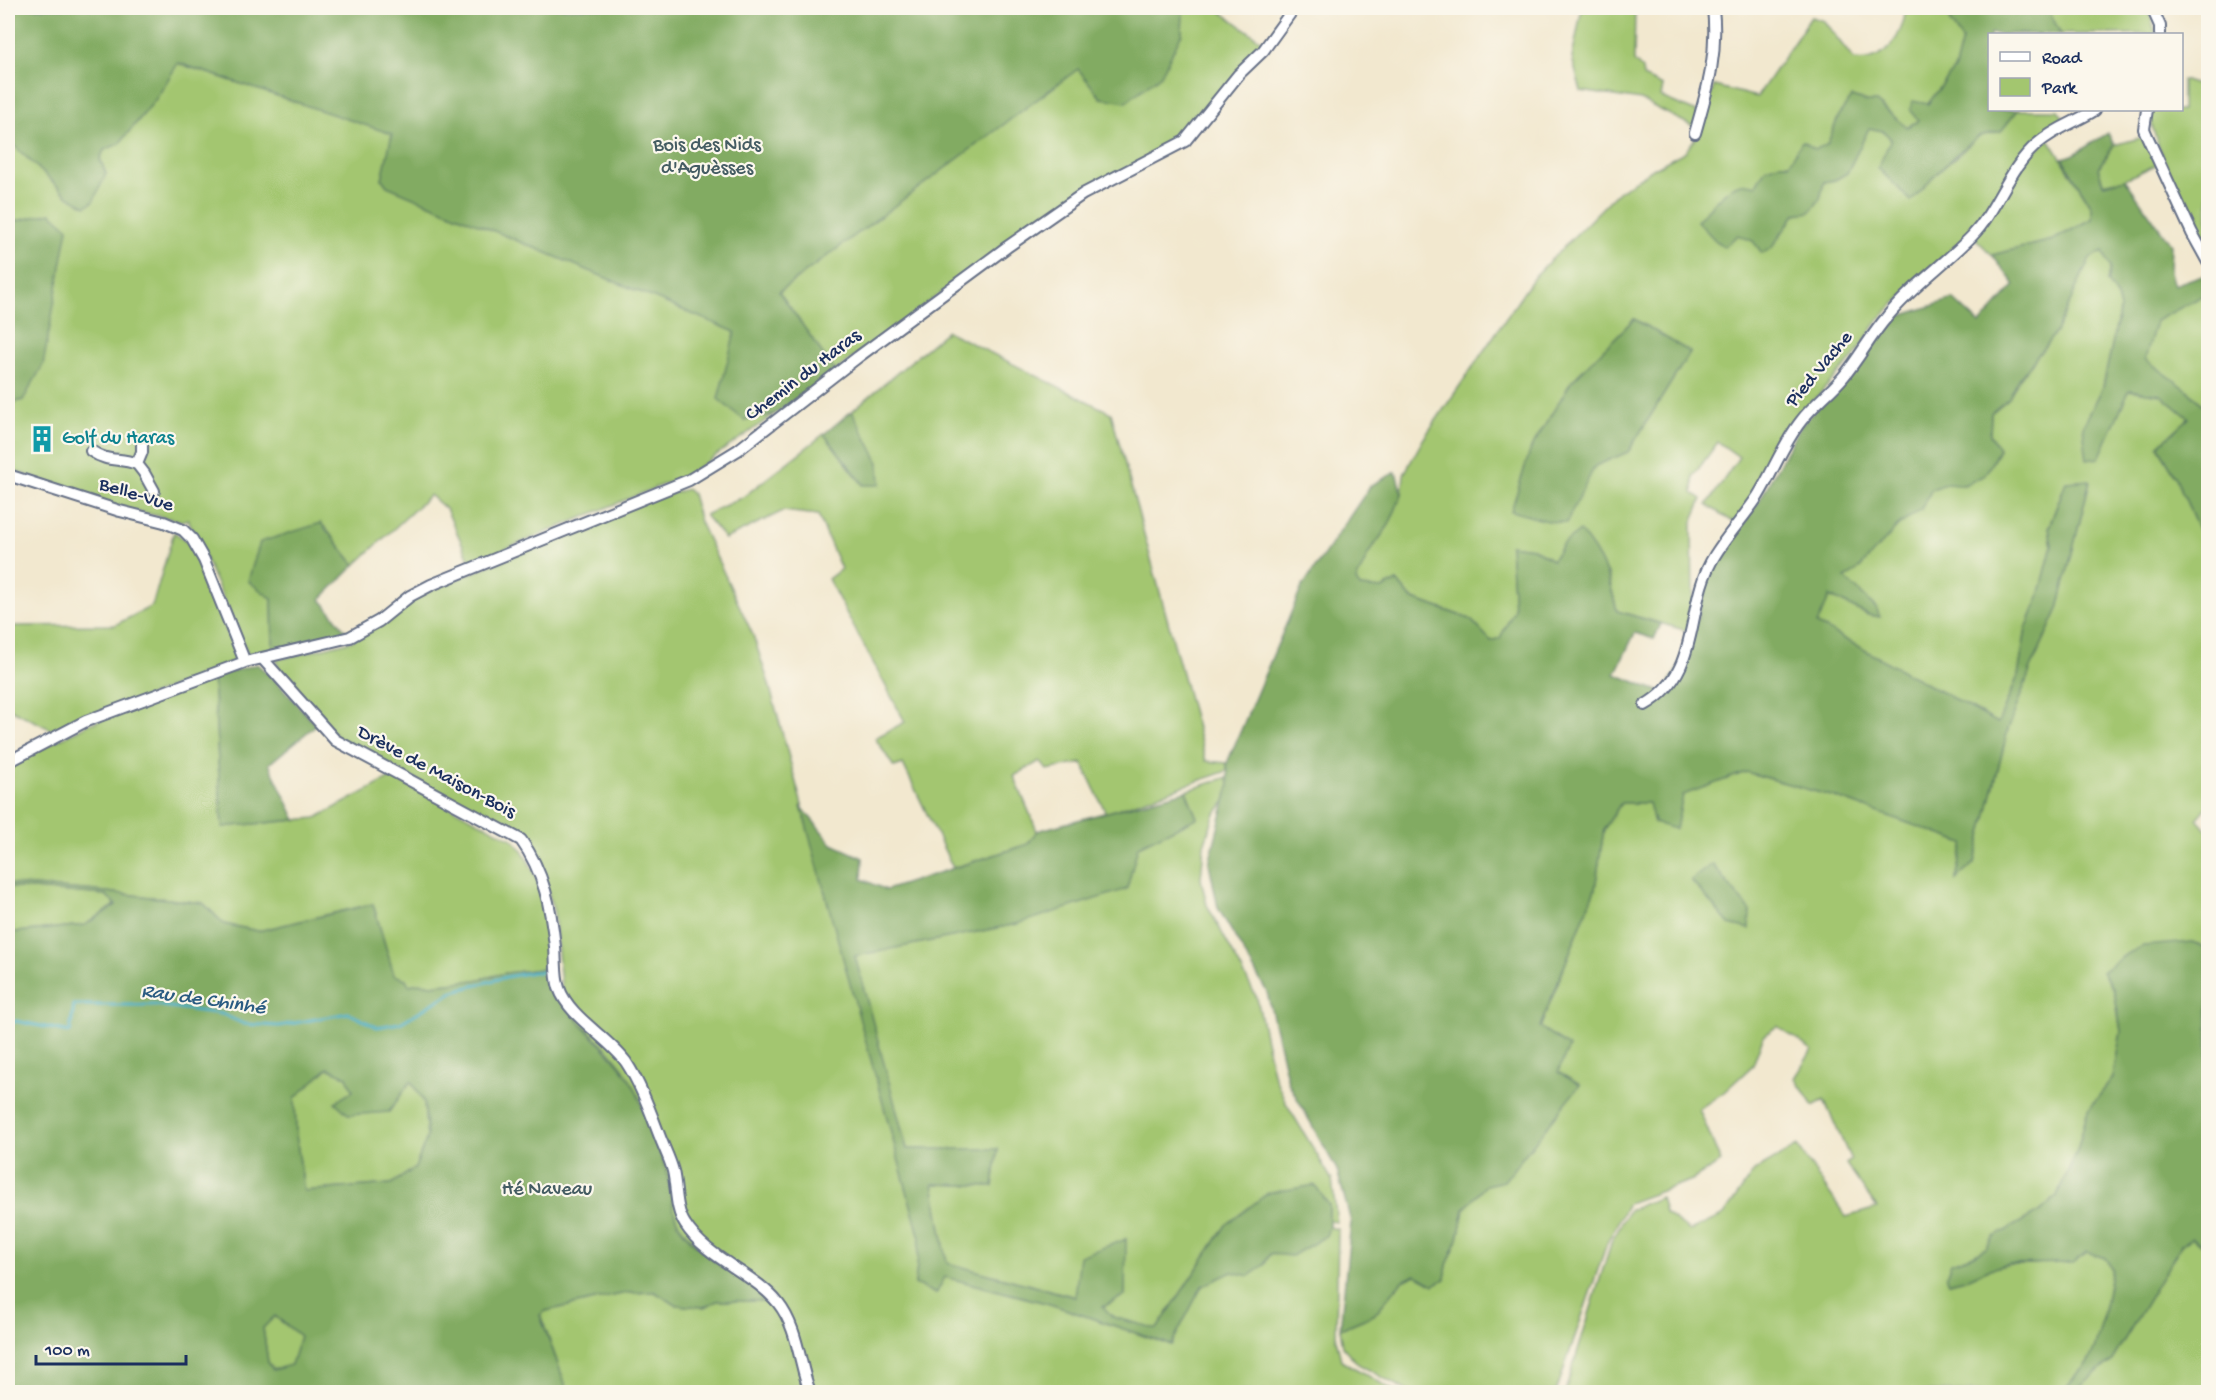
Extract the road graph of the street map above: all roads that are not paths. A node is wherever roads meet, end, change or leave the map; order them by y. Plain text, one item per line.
1 (1294, 8) edge
2 (1713, 8) edge
3 (2152, 8) edge
4 (2160, 33) edge
5 (2094, 111) edge
6 (2147, 111) edge
7 (1695, 133) dead end
8 (2208, 262) edge
9 (142, 440) dead end
10 (91, 451) dead end
11 (137, 464) junction
12 (8, 475) edge
13 (154, 491) dead end
14 (262, 658) junction
15 (245, 662) junction
16 (1645, 705) dead end
17 (8, 762) edge
18 (810, 1392) edge

1 - 14 street, Chemin du Haras
2 - 7 street
3 - 4 street
5 - 16 street, Pied Vache
6 - 8 street
9 - 11 street
10 - 11 street
11 - 13 street
12 - 15 street, Belle-Vue
14 - 15 street
14 - 18 street, Drève de Maison-Bois
15 - 17 street

